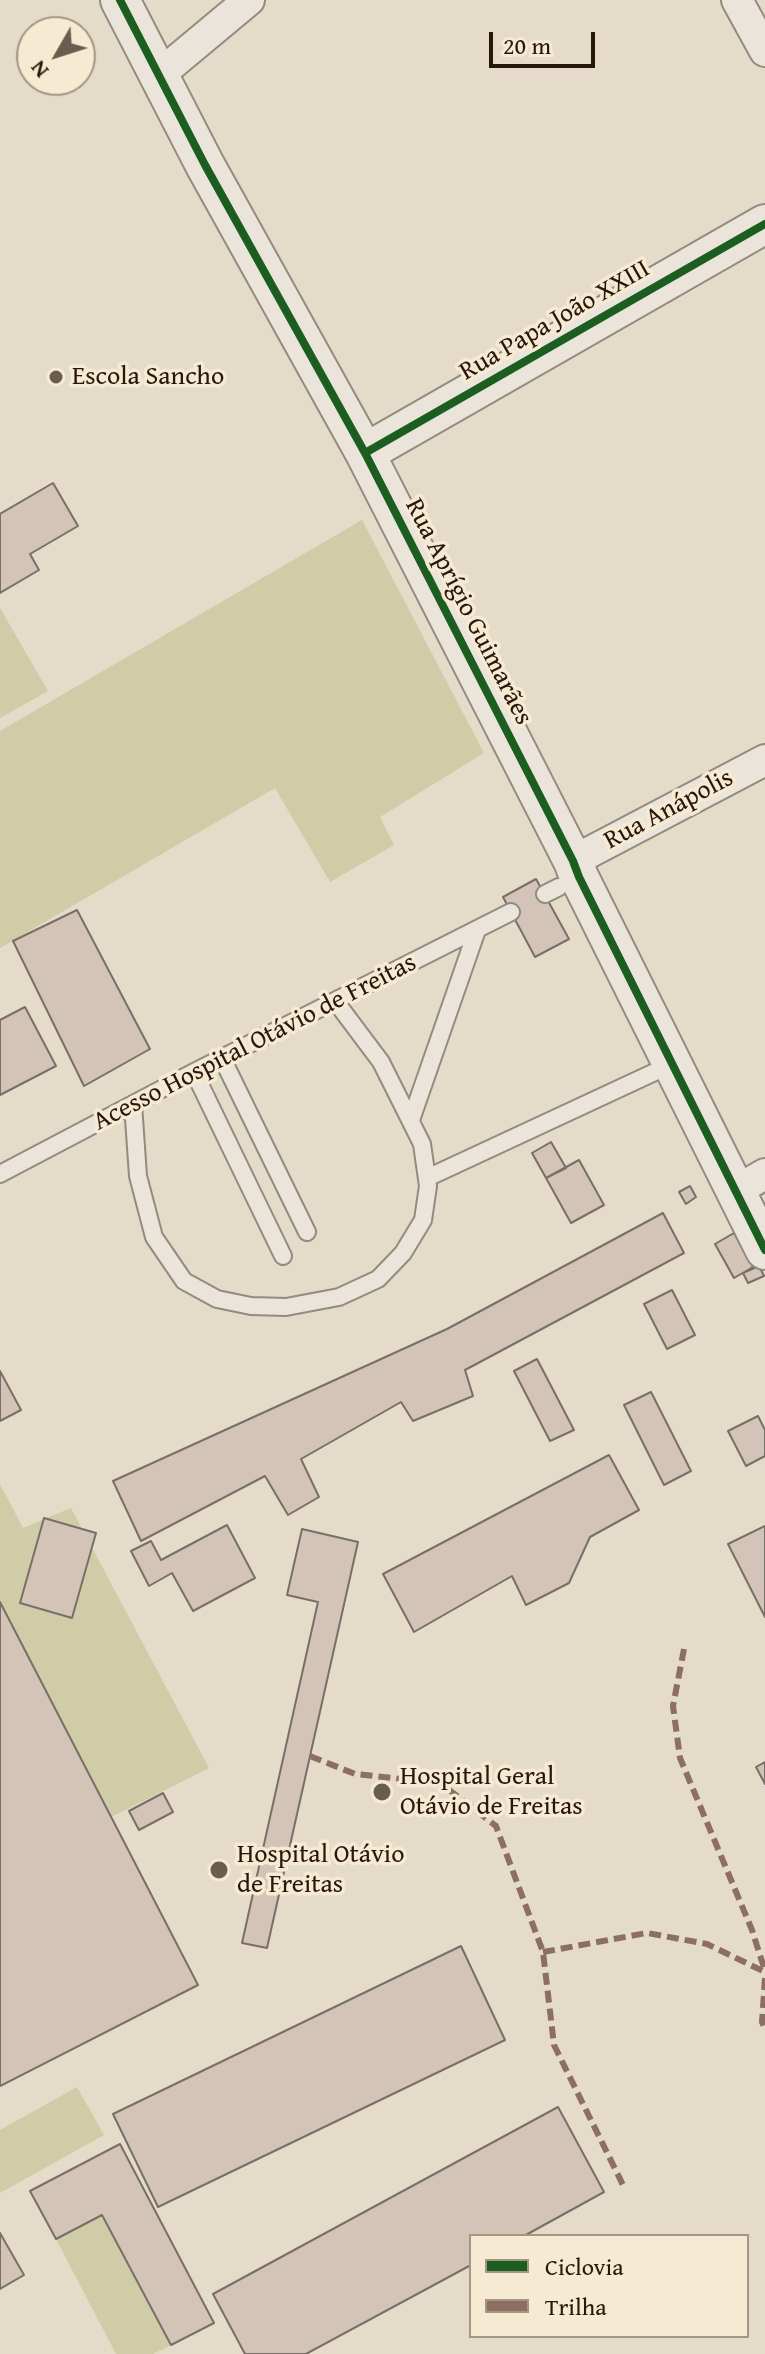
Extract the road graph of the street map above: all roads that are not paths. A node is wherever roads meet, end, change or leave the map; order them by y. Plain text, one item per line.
1 (120, 0) edge
2 (249, 0) edge
3 (737, 0) edge
4 (765, 51) edge
5 (159, 75) junction
6 (765, 224) edge
7 (365, 453) junction
8 (765, 760) edge
9 (564, 880) junction
10 (511, 912) dead end
11 (477, 930) junction
12 (336, 1002) junction
13 (222, 1058) junction
14 (672, 1064) junction
15 (194, 1072) junction
16 (133, 1104) junction
17 (411, 1120) junction
18 (0, 1174) edge
19 (427, 1178) junction
20 (750, 1183) edge
21 (307, 1232) dead end
22 (765, 1250) edge
23 (283, 1256) dead end

1 - 5 street, Rua Aprígio Guimarães
2 - 5 street
3 - 4 street
5 - 7 street, Rua Aprígio Guimarães
6 - 7 street, Rua Papa João XXIII
7 - 9 street, Rua Aprígio Guimarães
8 - 9 street, Rua Anápolis
9 - 14 street, Rua Aprígio Guimarães
10 - 11 lane, Acesso Hospital Otávio de Freitas
11 - 12 lane, Acesso Hospital Otávio de Freitas
11 - 17 lane
12 - 13 lane, Acesso Hospital Otávio de Freitas
12 - 17 lane
13 - 15 lane, Acesso Hospital Otávio de Freitas
13 - 21 lane
14 - 19 lane
14 - 20 street, Rua Aprígio Guimarães
15 - 16 lane, Acesso Hospital Otávio de Freitas
15 - 23 lane
16 - 18 lane, Acesso Hospital Otávio de Freitas
16 - 19 lane
17 - 19 lane
20 - 22 street, Rua Aprígio Guimarães

